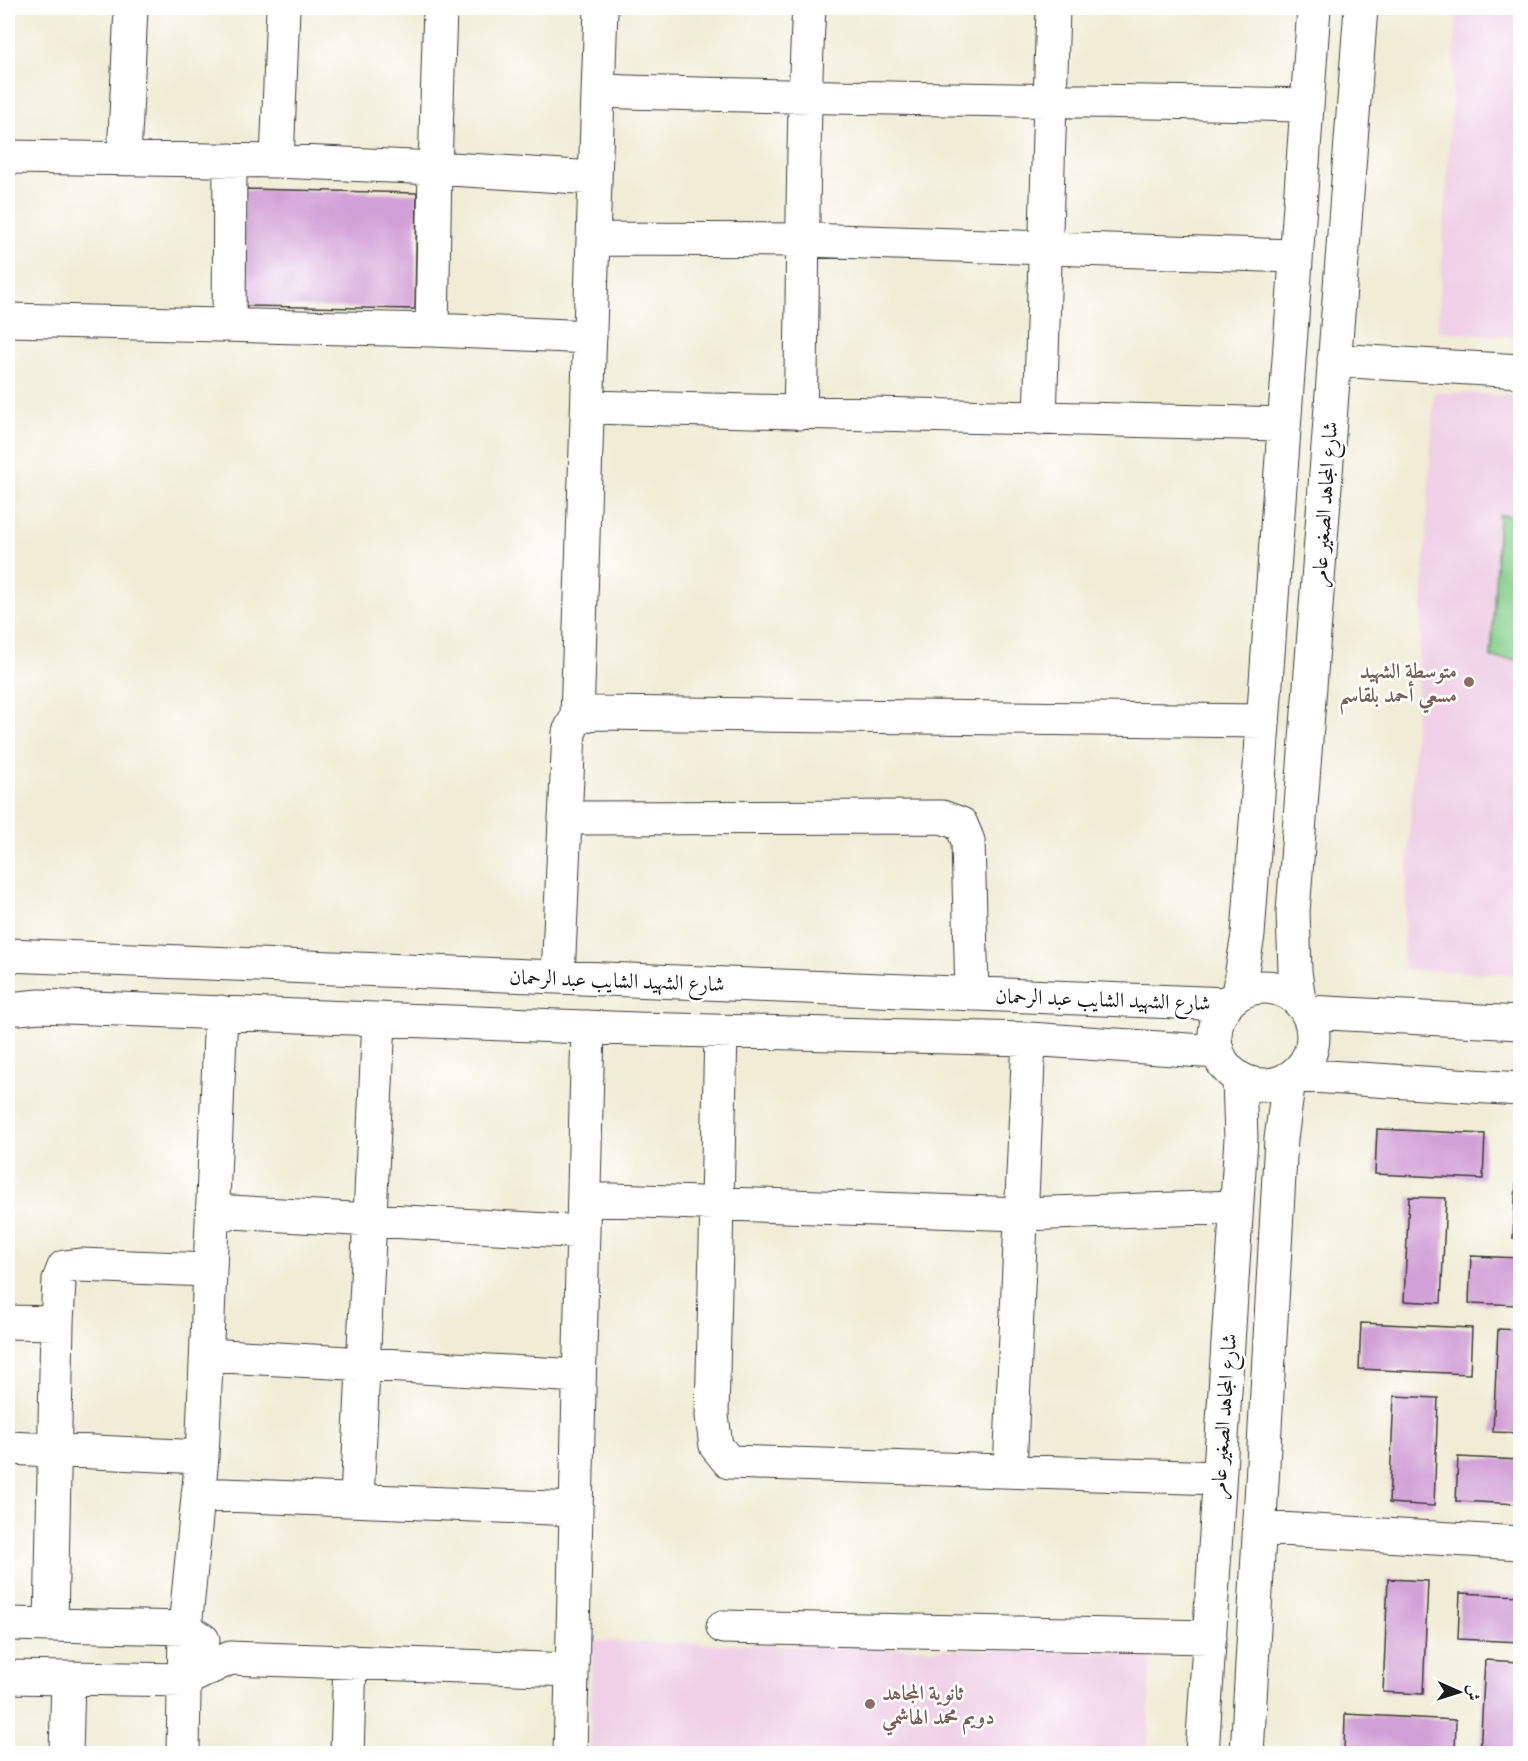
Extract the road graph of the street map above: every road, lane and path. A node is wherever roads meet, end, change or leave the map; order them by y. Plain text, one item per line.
1 (131, 8) edge
2 (283, 8) edge
3 (440, 8) edge
4 (601, 8) edge
5 (809, 8) edge
6 (1053, 8) edge
7 (1314, 8) edge
8 (1361, 8) edge
9 (598, 91) junction
10 (804, 98) junction
11 (1050, 99) junction
12 (1307, 105) junction
13 (8, 157) edge
14 (124, 158) junction
15 (230, 160) junction
16 (277, 161) junction
17 (435, 168) junction
18 (594, 178) junction
19 (593, 239) junction
20 (805, 240) junction
21 (1045, 247) junction
22 (1296, 256) junction
23 (8, 320) edge
24 (228, 325) junction
25 (432, 330) junction
26 (590, 337) junction
27 (1334, 360) junction
28 (1521, 371) edge
29 (588, 407) junction
30 (800, 412) junction
31 (1040, 419) junction
32 (1284, 424) junction
33 (577, 717) junction
34 (1263, 721) junction
35 (565, 818) junction
36 (8, 955) edge
37 (558, 977) junction
38 (972, 994) junction
39 (1232, 999) junction
40 (1303, 1007) junction
41 (8, 1009) edge
42 (221, 1012) junction
43 (379, 1019) junction
44 (1521, 1023) edge
45 (588, 1028) junction
46 (721, 1032) junction
47 (1029, 1039) junction
48 (1217, 1052) junction
49 (1292, 1077) junction
50 (1239, 1079) junction
51 (1521, 1089) edge
52 (584, 1199) junction
53 (719, 1205) junction
54 (1236, 1207) junction
55 (213, 1211) junction
56 (1021, 1214) junction
57 (370, 1220) junction
58 (583, 1232) junction
59 (208, 1270) junction
60 (8, 1322) edge
61 (57, 1323) junction
62 (207, 1355) junction
63 (363, 1363) junction
64 (579, 1376) junction
65 (8, 1448) edge
66 (52, 1452) junction
67 (201, 1457) junction
68 (1010, 1471) junction
69 (1219, 1478) junction
70 (198, 1494) junction
71 (357, 1500) junction
72 (576, 1509) junction
73 (1262, 1528) junction
74 (1521, 1543) edge
75 (8, 1624) edge
76 (51, 1625) junction
77 (723, 1627) dead end
78 (185, 1628) junction
79 (1210, 1636) junction
80 (230, 1658) junction
81 (350, 1661) junction
82 (572, 1670) junction
83 (8, 1677) edge
84 (68, 1678) junction
85 (185, 1680) junction
86 (66, 1754) edge
87 (183, 1754) edge
88 (347, 1754) edge
89 (570, 1754) edge
90 (1202, 1754) edge
91 (1248, 1754) edge

1 - 14 street
2 - 16 street
3 - 17 street
4 - 9 street
5 - 10 street
6 - 11 street
7 - 12 street
8 - 27 street, شارع المجاهد الصغير عامر
9 - 10 street
9 - 18 street
10 - 11 street
10 - 20 street
11 - 12 street
11 - 21 street
12 - 22 street
13 - 14 street
14 - 15 street
15 - 16 street
15 - 24 street
16 - 17 street
17 - 18 street
17 - 25 street
18 - 19 street
19 - 20 street
19 - 26 street
20 - 21 street
20 - 30 street
21 - 22 street
21 - 31 street
22 - 32 street
23 - 24 street
24 - 25 street
25 - 26 street
26 - 29 street
27 - 28 street
27 - 40 street, شارع المجاهد الصغير عامر
29 - 30 street
29 - 33 street
30 - 31 street
31 - 32 street
32 - 34 street
33 - 34 street
33 - 35 street
34 - 39 street
35 - 37 street
35 - 38 street
36 - 37 street, شارع الشهيد الشايب عبد الرحمان
37 - 38 street, شارع الشهيد الشايب عبد الرحمان
38 - 39 street, شارع الشهيد الشايب عبد الرحمان
39 - 40 street
39 - 48 street
40 - 44 street
40 - 49 street
41 - 42 street, شارع الشهيد الشايب عبد الرحمان
42 - 43 street, شارع الشهيد الشايب عبد الرحمان
42 - 55 street
43 - 45 street, شارع الشهيد الشايب عبد الرحمان
43 - 57 street
45 - 46 street, شارع الشهيد الشايب عبد الرحمان
45 - 52 street
46 - 47 street, شارع الشهيد الشايب عبد الرحمان
46 - 53 street
47 - 48 street, شارع الشهيد الشايب عبد الرحمان
47 - 56 street
48 - 50 street
49 - 50 street
49 - 51 street
49 - 73 street, شارع المجاهد الصغير عامر
50 - 54 street, شارع المجاهد الصغير عامر
52 - 53 street
52 - 58 street
53 - 56 street
53 - 68 street
54 - 56 street
54 - 69 street, شارع المجاهد الصغير عامر
55 - 57 street
55 - 59 street
56 - 68 street
57 - 58 street
57 - 63 street
58 - 64 street
59 - 61 street
59 - 62 street
60 - 61 street
61 - 66 street
62 - 63 street
62 - 67 street
63 - 64 street
63 - 71 street
64 - 72 street
65 - 66 street
66 - 67 street
66 - 76 street
67 - 70 street
68 - 69 street
69 - 79 street, شارع المجاهد الصغير عامر
70 - 71 street
70 - 78 street
71 - 72 street
72 - 82 street
73 - 74 street
73 - 91 street, شارع المجاهد الصغير عامر
75 - 76 street
76 - 78 street
77 - 79 street
78 - 80 street
78 - 85 street
79 - 90 street, شارع المجاهد الصغير عامر
80 - 81 street
80 - 85 street
81 - 82 street
81 - 88 street
82 - 89 street
83 - 84 street
84 - 85 street
84 - 86 street
85 - 87 street

